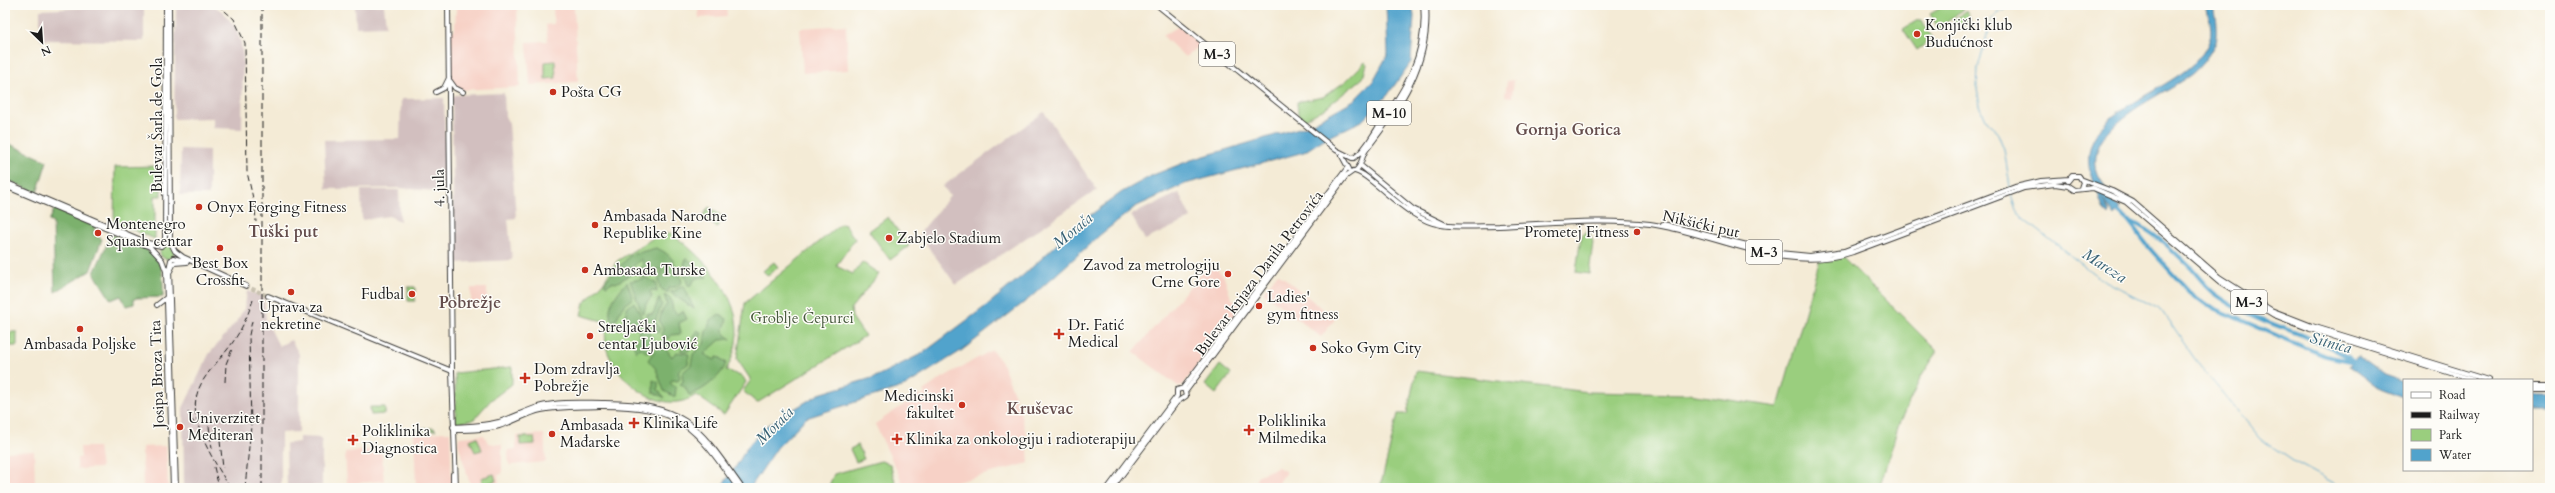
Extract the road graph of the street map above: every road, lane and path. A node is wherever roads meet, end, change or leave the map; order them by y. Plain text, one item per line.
1 (166, 5) edge
2 (169, 5) edge
3 (448, 5) edge
4 (1157, 5) edge
5 (1424, 5) edge
6 (450, 79) junction
7 (436, 92) dead end
8 (463, 92) dead end
9 (1392, 112) junction
10 (1340, 154) junction
11 (1353, 158) junction
12 (1360, 164) junction
13 (1347, 166) junction
14 (1354, 171) junction
15 (2069, 179) junction
16 (2083, 180) junction
17 (5, 182) edge
18 (5, 186) edge
19 (2068, 186) junction
20 (2092, 186) junction
21 (2081, 188) junction
22 (2015, 189) junction
23 (167, 197) junction
24 (1446, 225) junction
25 (162, 245) junction
26 (172, 245) junction
27 (175, 251) junction
28 (158, 255) junction
29 (172, 259) junction
30 (162, 260) junction
31 (188, 262) junction
32 (200, 266) junction
33 (169, 280) junction
34 (246, 286) tunnel mouth
35 (167, 295) junction
36 (268, 296) tunnel mouth
37 (157, 305) dead end
38 (170, 370) junction
39 (452, 371) junction
40 (2469, 379) edge
41 (2485, 379) edge
42 (2550, 386) edge
43 (2533, 388) edge
44 (1185, 389) junction
45 (2550, 390) edge
46 (1179, 397) junction
47 (454, 429) junction
48 (721, 461) junction
49 (454, 469) junction
50 (172, 488) edge
51 (176, 488) edge
52 (453, 488) edge
53 (456, 488) edge
54 (738, 488) edge
55 (742, 488) edge
56 (1108, 488) edge
57 (1112, 488) edge

1 - 23 main road, Bulevar Šarla de Gola
2 - 23 main road, Bulevar Šarla de Gola
3 - 6 main road, 4. jula
4 - 10 main road, M-3
5 - 9 main road, M-10
6 - 7 main road
6 - 8 main road
6 - 39 main road, 4. jula
9 - 11 main road, M-10
9 - 12 main road, M-10
10 - 11 main road, M-3
10 - 13 main road, M-3
11 - 12 main road, M-3
11 - 13 main road, Bulevar knjaza Danila Petrovića
12 - 14 main road, Bulevar knjaza Danila Petrovića
12 - 24 main road, Nikšićki put / M-3
13 - 14 main road, M-3
13 - 44 main road, Bulevar knjaza Danila Petrovića
14 - 24 main road, Nikšićki put / M-3
14 - 44 main road, Bulevar knjaza Danila Petrovića
15 - 16 main road, M-3
15 - 19 main road
15 - 22 main road, M-3
16 - 20 main road, M-3
16 - 21 main road
17 - 25 main road
18 - 28 main road
19 - 21 main road, M-3
19 - 22 main road, M-3
20 - 21 main road, M-3
20 - 40 main road, M-3
20 - 41 main road, M-3
22 - 24 main road, Nikšićki put / M-3
23 - 25 main road, Bulevar Šarla de Gola
23 - 26 main road, Bulevar Šarla de Gola
25 - 26 main road
25 - 28 main road
26 - 27 main road
27 - 29 main road
27 - 32 main road
28 - 30 main road
29 - 30 main road
29 - 31 main road
29 - 33 main road, Josipa Broza Tita
30 - 35 main road, Josipa Broza Tita
31 - 32 main road
31 - 33 main road
32 - 34 main road
33 - 38 main road, Josipa Broza Tita
35 - 37 main road
35 - 38 main road, Josipa Broza Tita
36 - 39 main road
38 - 50 main road, Josipa Broza Tita
38 - 51 main road, Josipa Broza Tita
39 - 47 main road, 4. jula
42 - 43 main road
43 - 45 main road
44 - 46 main road, Bulevar knjaza Danila Petrovića
44 - 46 main road, Bulevar knjaza Danila Petrovića
46 - 56 main road, Bulevar knjaza Danila Petrovića
46 - 57 main road, Bulevar knjaza Danila Petrovića
47 - 48 main road
47 - 49 main road, 4. jula
48 - 54 main road
48 - 55 main road
49 - 52 main road
49 - 53 main road

